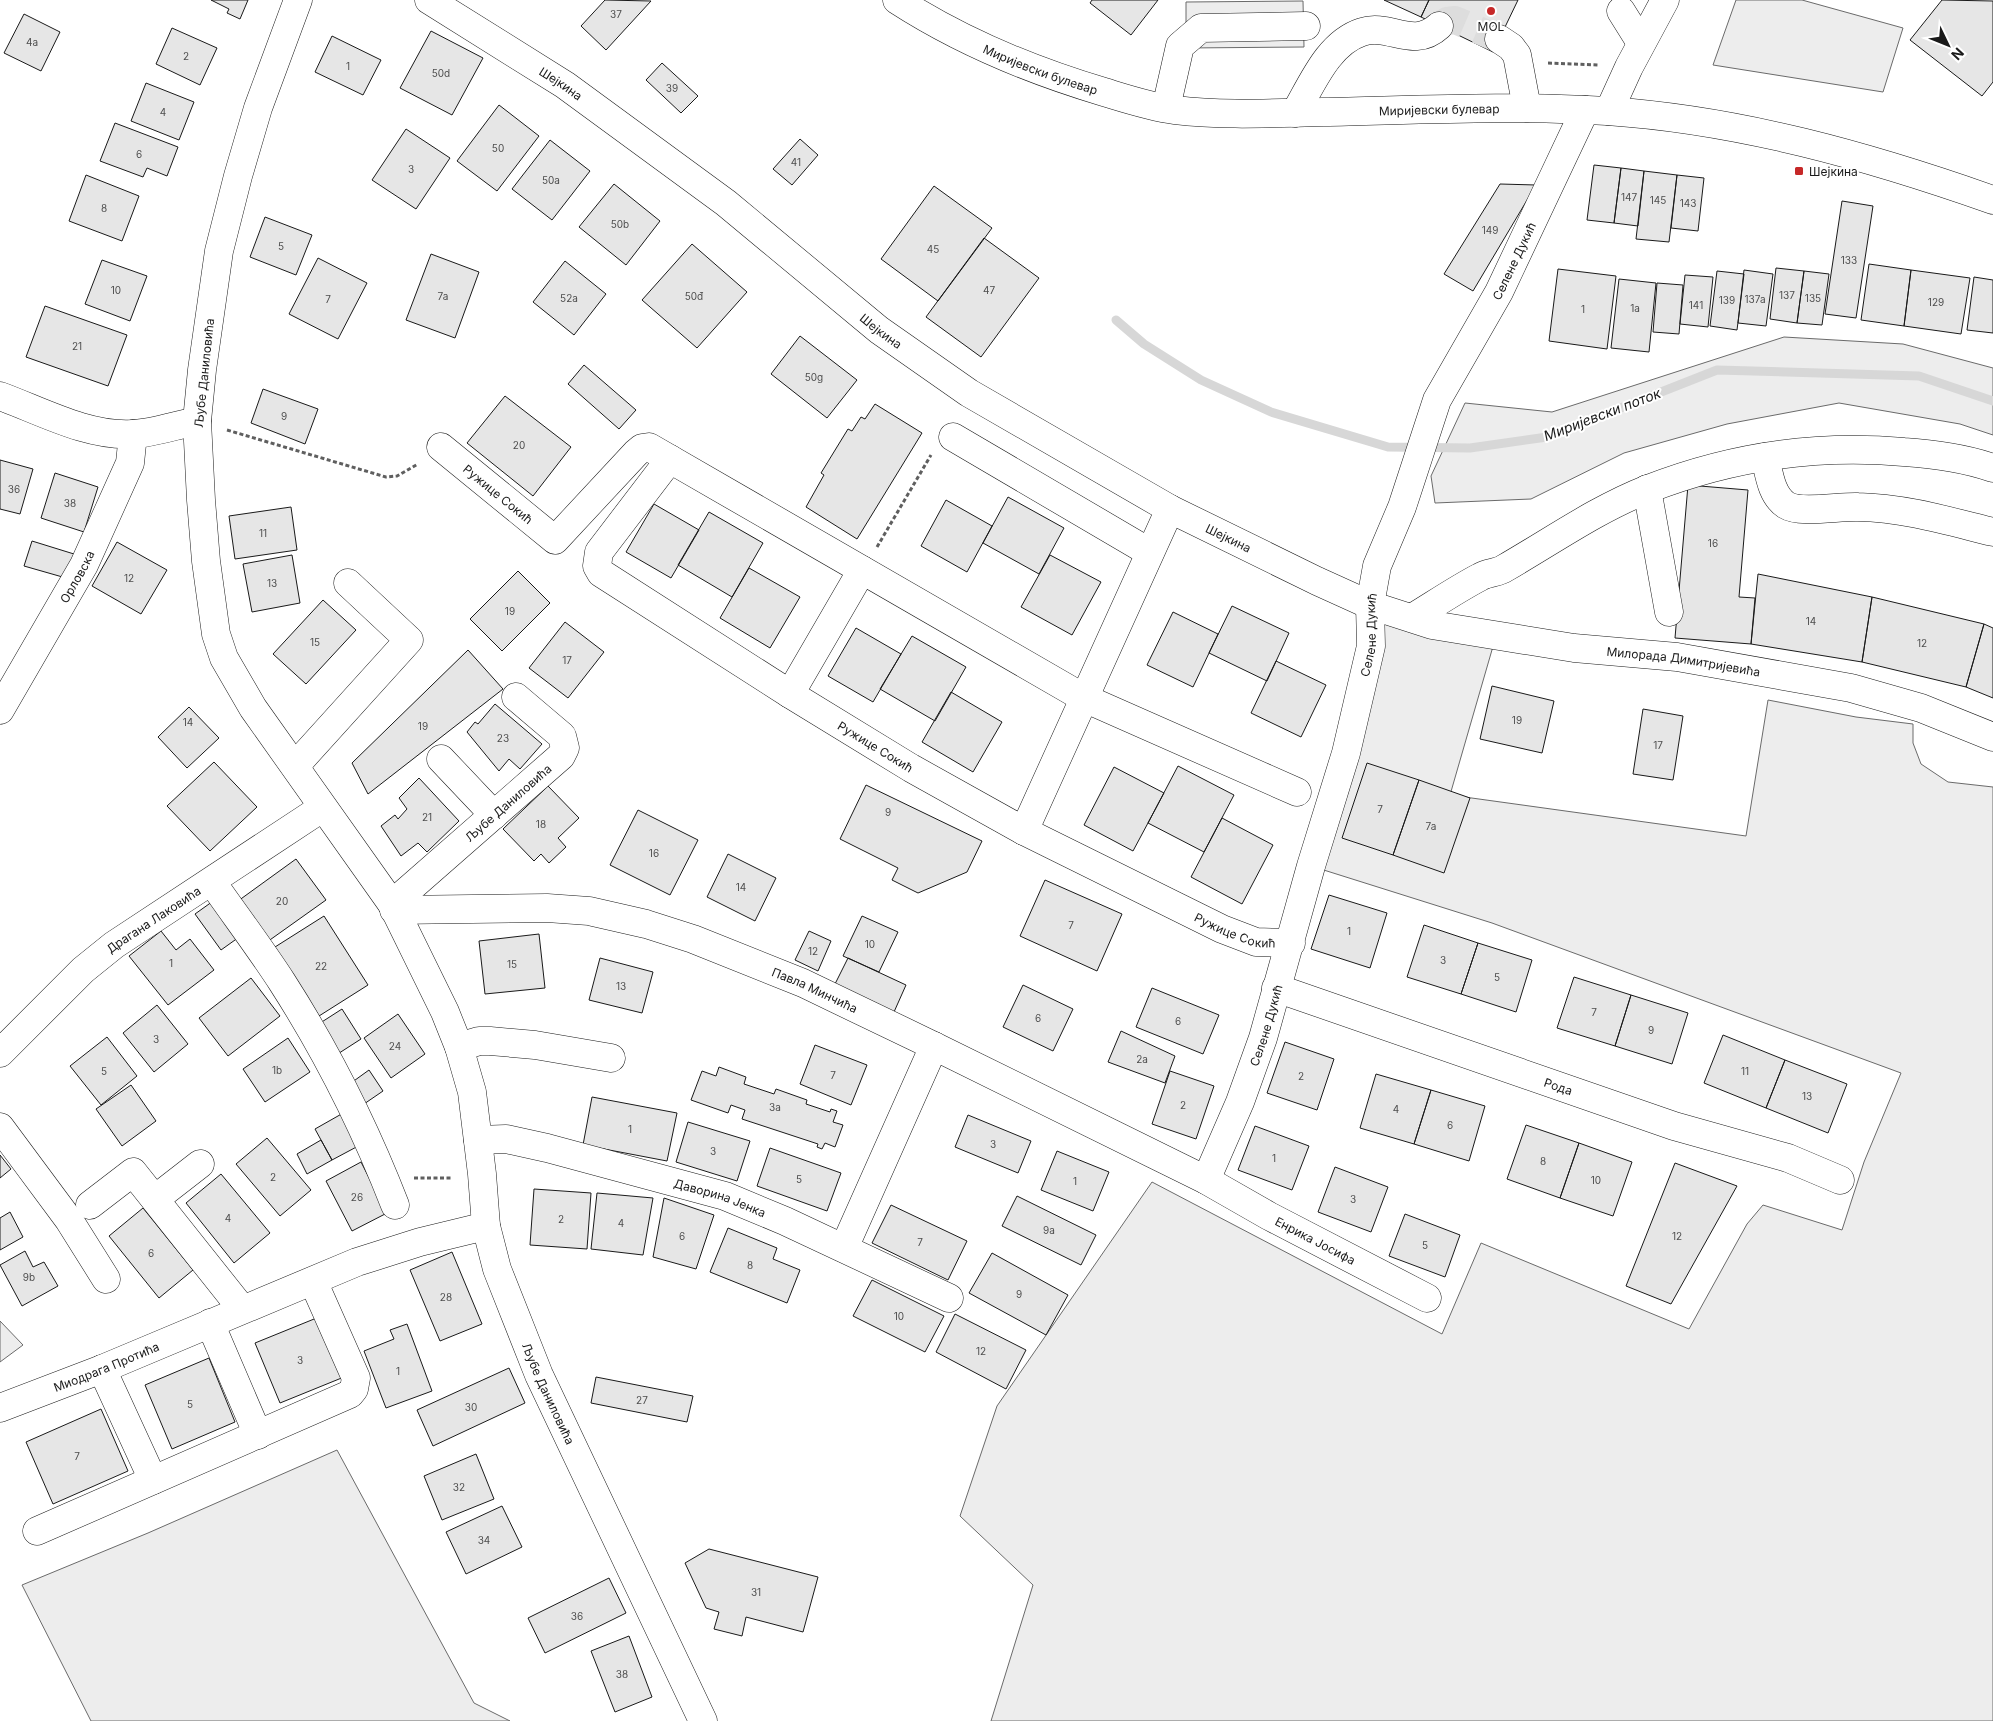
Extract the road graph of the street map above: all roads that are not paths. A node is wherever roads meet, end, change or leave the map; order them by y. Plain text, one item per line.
1 (298, 0) edge
2 (428, 0) edge
3 (897, 0) edge
4 (1665, 0) edge
5 (1622, 11) dead end
6 (1306, 26) dead end
7 (1439, 26) tunnel mouth
8 (1499, 39) tunnel mouth
9 (1641, 43) junction
10 (1166, 108) junction
11 (1527, 108) junction
12 (1597, 110) junction
13 (1296, 112) junction
14 (1993, 200) edge
15 (0, 396) edge
16 (197, 421) junction
17 (133, 434) junction
18 (944, 442) road end
19 (441, 447) road end
20 (1765, 457) junction
21 (670, 459) junction
22 (1993, 468) edge
23 (1647, 489) junction
24 (1170, 509) junction
25 (1993, 532) edge
26 (1149, 552) junction
27 (862, 570) junction
28 (348, 583) dead end
29 (1370, 605) junction
30 (1669, 612) dead end
31 (1422, 622) junction
32 (790, 694) junction
33 (516, 697) dead end
34 (1084, 698) junction
35 (0, 710) edge
36 (1993, 737) edge
37 (441, 759) dead end
38 (295, 766) junction
39 (1297, 792) dead end
40 (322, 808) junction
41 (494, 815) junction
42 (1024, 831) junction
43 (212, 882) junction
44 (393, 907) junction
45 (1291, 943) junction
46 (1276, 988) junction
47 (934, 1046) junction
48 (459, 1048) junction
49 (0, 1053) edge
50 (611, 1058) dead end
51 (0, 1127) edge
52 (478, 1140) junction
53 (200, 1164) dead end
54 (1206, 1180) junction
55 (1840, 1180) dead end
56 (155, 1199) junction
57 (90, 1205) dead end
58 (395, 1206) dead end
59 (486, 1226) junction
60 (844, 1248) junction
61 (106, 1279) dead end
62 (313, 1281) junction
63 (950, 1298) dead end
64 (1427, 1298) dead end
65 (242, 1309) junction
66 (210, 1322) junction
67 (102, 1368) junction
68 (0, 1408) edge
69 (258, 1435) junction
70 (153, 1480) junction
71 (37, 1531) dead end
72 (703, 1721) edge

1 - 16 street, Љубе Даниловића
2 - 24 street, Шејкина
3 - 10 street, Миријевски булевар
4 - 9 street, Селене Дукић
5 - 9 street
6 - 10 street
7 - 13 street
8 - 11 street
9 - 12 street, Селене Дукић
10 - 13 street, Миријевски булевар
11 - 12 street, Миријевски булевар
11 - 13 street, Миријевски булевар
12 - 14 street, Миријевски булевар
12 - 29 street, Селене Дукић
15 - 17 street
16 - 17 street
16 - 38 street, Љубе Даниловића
17 - 35 street, Орловска
18 - 26 street
19 - 21 street, Ружице Сокић
20 - 22 street
20 - 23 street
20 - 25 street
21 - 27 street
21 - 32 street, Ружице Сокић
23 - 30 street
23 - 31 street
24 - 26 street
24 - 29 street, Шејкина
26 - 34 street
27 - 32 street
27 - 34 street
28 - 38 street
29 - 31 street, Милорада Димитријевића
29 - 45 street, Селене Дукић
31 - 36 street, Милорада Димитријевића
32 - 42 street, Ружице Сокић
33 - 41 street, Љубе Даниловића
34 - 39 street
34 - 42 street
37 - 41 street
38 - 40 street, Љубе Даниловића
40 - 43 street, Драгана Лаковића
40 - 44 street, Љубе Даниловића
41 - 44 street, Љубе Даниловића
42 - 45 street, Ружице Сокић
43 - 49 street, Драгана Лаковића
43 - 58 street
44 - 47 street, Павла Минчића
44 - 48 street, Љубе Даниловића
45 - 46 street, Селене Дукић
46 - 54 street, Селене Дукић
46 - 55 street, Рода
47 - 54 street, Павла Минчића
47 - 60 street
48 - 50 street
48 - 52 street, Љубе Даниловића
51 - 61 street
52 - 59 street, Љубе Даниловића
52 - 60 street, Даворина Јенка
53 - 56 street
54 - 64 street, Енрика Јосифа
56 - 57 street
56 - 65 street
59 - 62 street, Миодрага Протића
59 - 72 street, Љубе Даниловића
60 - 63 street, Даворина Јенка
62 - 65 street, Миодрага Протића
62 - 69 street
65 - 66 street, Миодрага Протића
66 - 67 street, Миодрага Протића
66 - 69 street
67 - 68 street, Миодрага Протића
67 - 70 street
69 - 70 street
70 - 71 street

